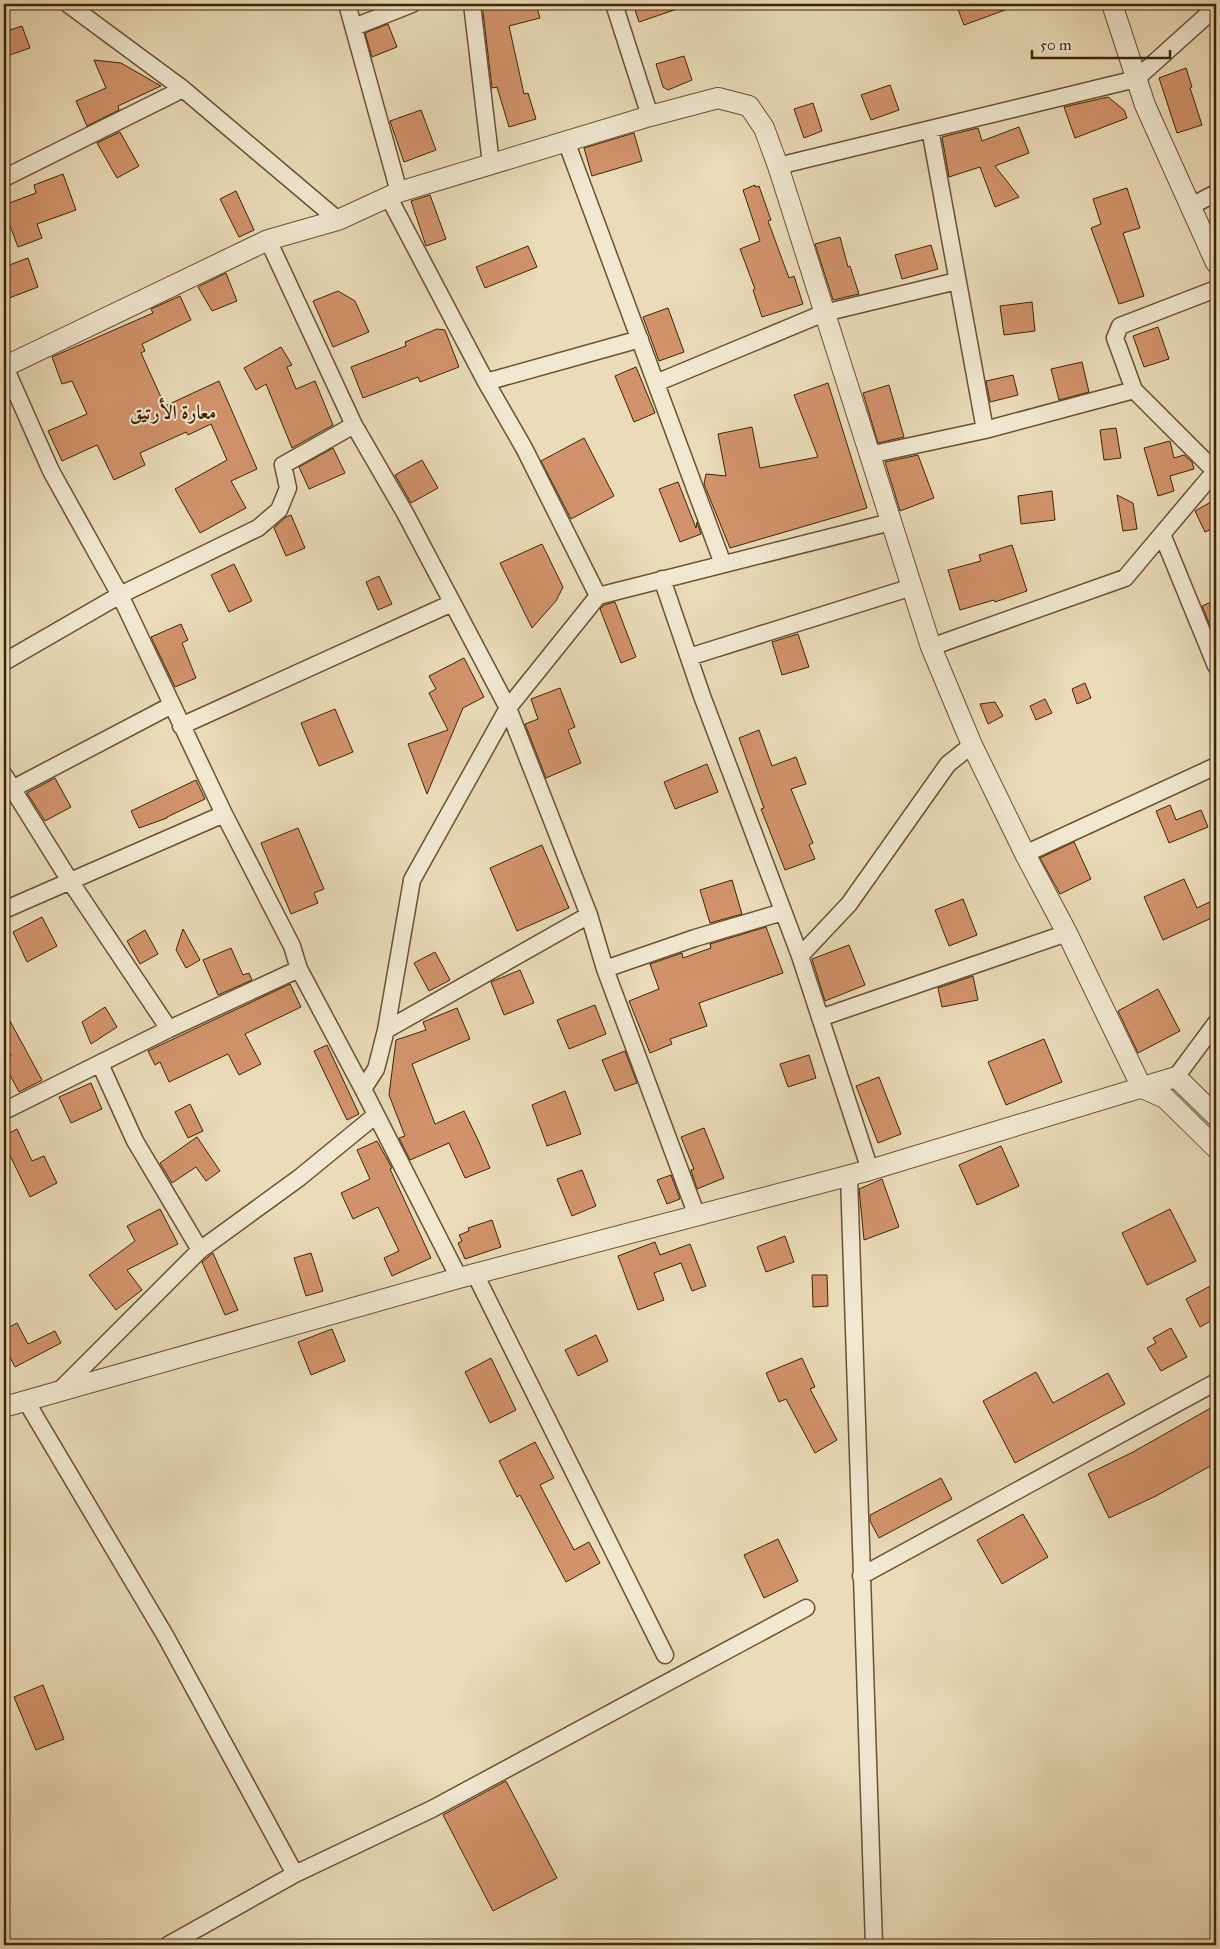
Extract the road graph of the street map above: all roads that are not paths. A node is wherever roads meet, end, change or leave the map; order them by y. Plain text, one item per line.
1 (68, 4) edge
2 (347, 4) edge
3 (412, 4) edge
4 (472, 4) edge
5 (614, 4) edge
6 (1112, 4) edge
7 (1216, 7) edge
8 (354, 27) junction
9 (1136, 79) junction
10 (183, 89) junction
11 (650, 116) junction
12 (930, 129) junction
13 (566, 141) junction
14 (491, 164) junction
15 (778, 166) junction
16 (4, 178) edge
17 (1216, 193) edge
18 (394, 194) junction
19 (1191, 206) junction
20 (338, 220) junction
21 (268, 240) junction
22 (1216, 263) edge
23 (957, 281) junction
24 (1216, 289) edge
25 (824, 314) junction
26 (640, 339) junction
27 (4, 366) edge
28 (486, 382) junction
29 (656, 383) junction
30 (1134, 390) junction
31 (354, 424) junction
32 (985, 430) junction
33 (869, 455) junction
34 (1216, 471) edge
35 (891, 522) junction
36 (1162, 534) junction
37 (723, 564) junction
38 (662, 579) junction
39 (912, 587) junction
40 (120, 595) junction
41 (598, 596) junction
42 (452, 603) junction
43 (931, 647) junction
44 (689, 657) junction
45 (4, 662) edge
46 (1216, 666) edge
47 (172, 705) junction
48 (508, 708) junction
49 (181, 726) junction
50 (972, 745) junction
51 (1216, 766) edge
52 (8, 782) edge
53 (224, 814) junction
54 (1025, 854) junction
55 (70, 881) junction
56 (4, 910) edge
57 (783, 912) junction
58 (589, 914) junction
59 (1066, 933) junction
60 (800, 956) junction
61 (300, 969) junction
62 (605, 969) junction
63 (820, 1018) junction
64 (1216, 1023) edge
65 (169, 1029) junction
66 (386, 1030) junction
67 (100, 1064) junction
68 (1176, 1077) junction
69 (1142, 1088) junction
70 (363, 1089) junction
71 (4, 1111) edge
72 (376, 1115) junction
73 (1216, 1116) edge
74 (1216, 1148) edge
75 (870, 1170) junction
76 (849, 1176) junction
77 (696, 1216) junction
78 (200, 1250) junction
79 (467, 1276) junction
80 (1216, 1382) edge
81 (57, 1392) junction
82 (26, 1401) junction
83 (4, 1407) edge
84 (861, 1576) junction
85 (806, 1608) dead end
86 (665, 1655) dead end
87 (295, 1874) junction
88 (193, 1939) edge
89 (168, 1945) edge
90 (874, 1945) edge

1 - 10 street
2 - 8 street
3 - 8 street
4 - 14 street
5 - 11 street
6 - 9 street
7 - 9 street
8 - 18 street
9 - 12 street
9 - 19 street
10 - 16 street
10 - 20 street
11 - 13 street
11 - 15 street
12 - 15 street
12 - 23 street
13 - 14 street
13 - 26 street
14 - 18 street
15 - 25 street
17 - 19 street
18 - 20 street
18 - 28 street
19 - 22 street
20 - 21 street
21 - 27 street
21 - 31 street
23 - 25 street
23 - 32 street
24 - 30 street
25 - 29 street
25 - 33 street
26 - 28 street
26 - 29 street
27 - 40 street
28 - 41 street
29 - 37 street
30 - 32 street
30 - 34 street
31 - 40 street
31 - 42 street
32 - 33 street
33 - 35 street
34 - 36 street
35 - 37 street
35 - 39 street
36 - 43 street
36 - 46 street
37 - 38 street
38 - 41 street
38 - 44 street
39 - 43 street
39 - 44 street
40 - 45 street
40 - 47 street
41 - 48 street
42 - 48 street
42 - 49 street
43 - 50 street
44 - 57 street
47 - 49 street
47 - 52 street
48 - 58 street
48 - 66 street
49 - 53 street
50 - 54 street
50 - 60 street
51 - 54 street
52 - 55 street
53 - 55 street
53 - 61 street
54 - 59 street
55 - 56 street
55 - 65 street
57 - 60 street
57 - 62 street
58 - 62 street
58 - 66 street
59 - 63 street
59 - 69 street
60 - 63 street
61 - 65 street
61 - 70 street
62 - 77 street
63 - 75 street
64 - 68 street
65 - 67 street
66 - 70 street
67 - 71 street
67 - 78 street
68 - 69 street
68 - 73 street
69 - 74 street
69 - 75 street
70 - 72 street
72 - 78 street
72 - 79 street
75 - 76 street
76 - 77 street
76 - 84 street
77 - 79 street
78 - 81 street
79 - 81 street
79 - 86 street
80 - 84 street
81 - 82 street
82 - 83 street
82 - 87 street
84 - 90 street
85 - 87 street
87 - 88 street
88 - 89 street

